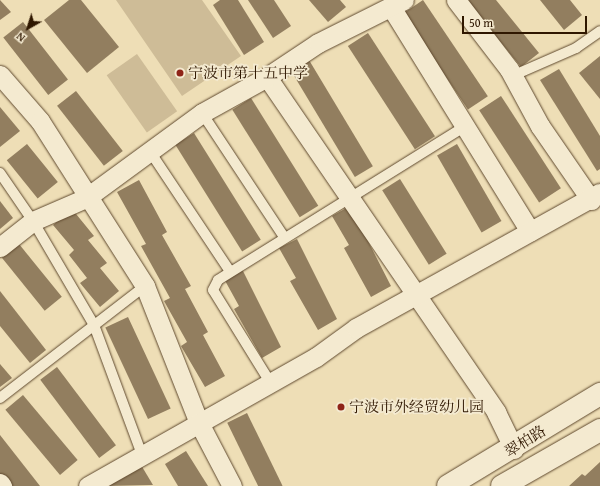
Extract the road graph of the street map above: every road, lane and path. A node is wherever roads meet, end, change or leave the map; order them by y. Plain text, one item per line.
1 (456, 0) edge
2 (398, 3) edge
3 (600, 31) edge
4 (0, 75) edge
5 (512, 76) junction
6 (267, 77) junction
7 (202, 113) junction
8 (467, 126) junction
9 (149, 150) junction
10 (0, 173) edge
11 (348, 196) junction
12 (596, 197) edge
13 (86, 198) junction
14 (34, 221) junction
15 (530, 230) junction
16 (284, 237) junction
17 (0, 247) edge
18 (229, 270) junction
19 (145, 286) junction
20 (416, 297) junction
21 (94, 325) junction
22 (270, 382) junction
23 (600, 394) edge
24 (0, 398) edge
25 (199, 423) junction
26 (600, 430) edge
27 (514, 449) junction
28 (142, 455) junction
29 (0, 484) edge
30 (2, 486) edge
31 (88, 486) edge
32 (232, 486) edge
33 (448, 486) edge
34 (502, 486) edge

1 - 5 street
2 - 6 street
2 - 8 street
3 - 5 lane
4 - 13 street
5 - 12 street
6 - 7 street
6 - 11 street
7 - 9 street
7 - 16 lane
8 - 11 lane
8 - 15 street
9 - 13 street
9 - 18 lane
10 - 14 lane
11 - 16 lane
11 - 20 street
12 - 15 street
13 - 14 street
13 - 19 street
14 - 17 street
14 - 21 lane
15 - 20 street
16 - 18 lane
18 - 22 lane
19 - 21 lane
19 - 25 street
20 - 22 street
20 - 27 street
21 - 24 lane
21 - 28 lane
22 - 25 street
23 - 27 main road, 翠柏路
25 - 28 street
25 - 32 street
26 - 34 main road, 翠柏路
27 - 33 main road, 翠柏路
28 - 31 street
29 - 30 street

